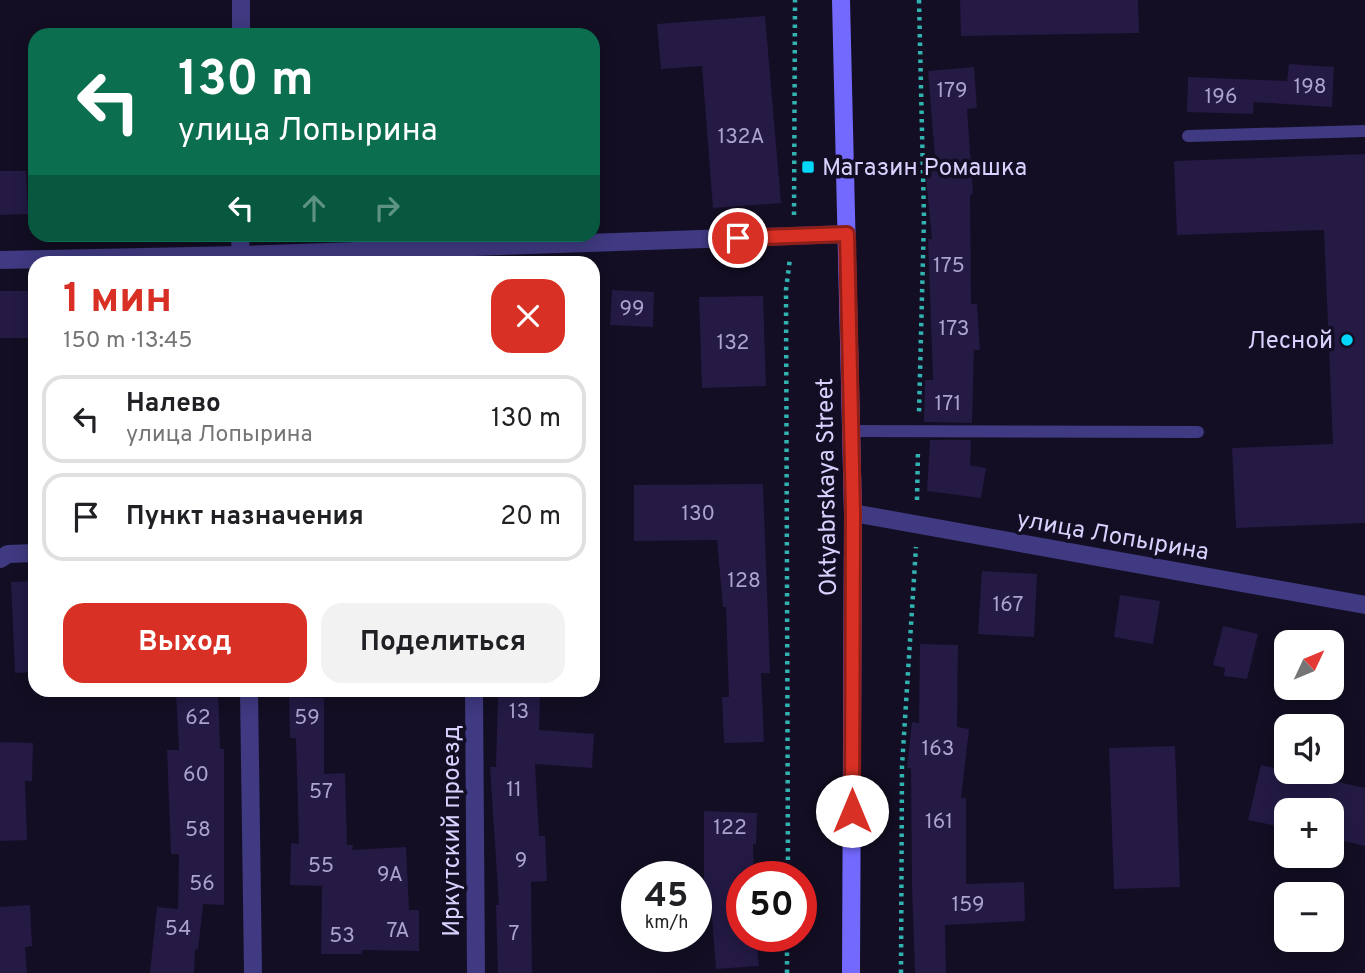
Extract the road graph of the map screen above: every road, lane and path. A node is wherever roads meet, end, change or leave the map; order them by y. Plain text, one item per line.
1 (240, 0) edge
2 (795, 0) edge
3 (841, 0) edge
4 (919, 0) edge
5 (240, 28) edge
6 (1365, 131) edge
7 (1188, 136) dead end
8 (847, 234) junction
9 (793, 236) junction
10 (313, 256) edge
11 (0, 260) edge
12 (28, 260) edge
13 (850, 431) junction
14 (919, 431) junction
15 (1198, 432) dead end
16 (853, 513) junction
17 (917, 525) junction
18 (28, 553) edge
19 (0, 559) edge
20 (1365, 605) edge
21 (249, 697) edge
22 (474, 697) edge
23 (788, 861) edge
24 (788, 952) edge
25 (253, 973) edge
26 (476, 973) edge
27 (787, 973) edge
28 (851, 973) edge
29 (901, 973) edge

1 - 5 street
2 - 9 path
3 - 8 main road, Oktyabrskaya Street
4 - 14 path
6 - 7 lane
8 - 9 street
8 - 13 main road, Oktyabrskaya Street
9 - 10 street
9 - 23 path
11 - 12 street
13 - 14 lane
13 - 16 main road, Oktyabrskaya Street
14 - 15 lane
14 - 17 path
16 - 17 street, улица Лопырина
16 - 28 main road, Oktyabrskaya Street
17 - 20 street, улица Лопырина
17 - 29 path
18 - 19 street
21 - 25 street
22 - 26 street, Иркутский проезд
24 - 27 path

